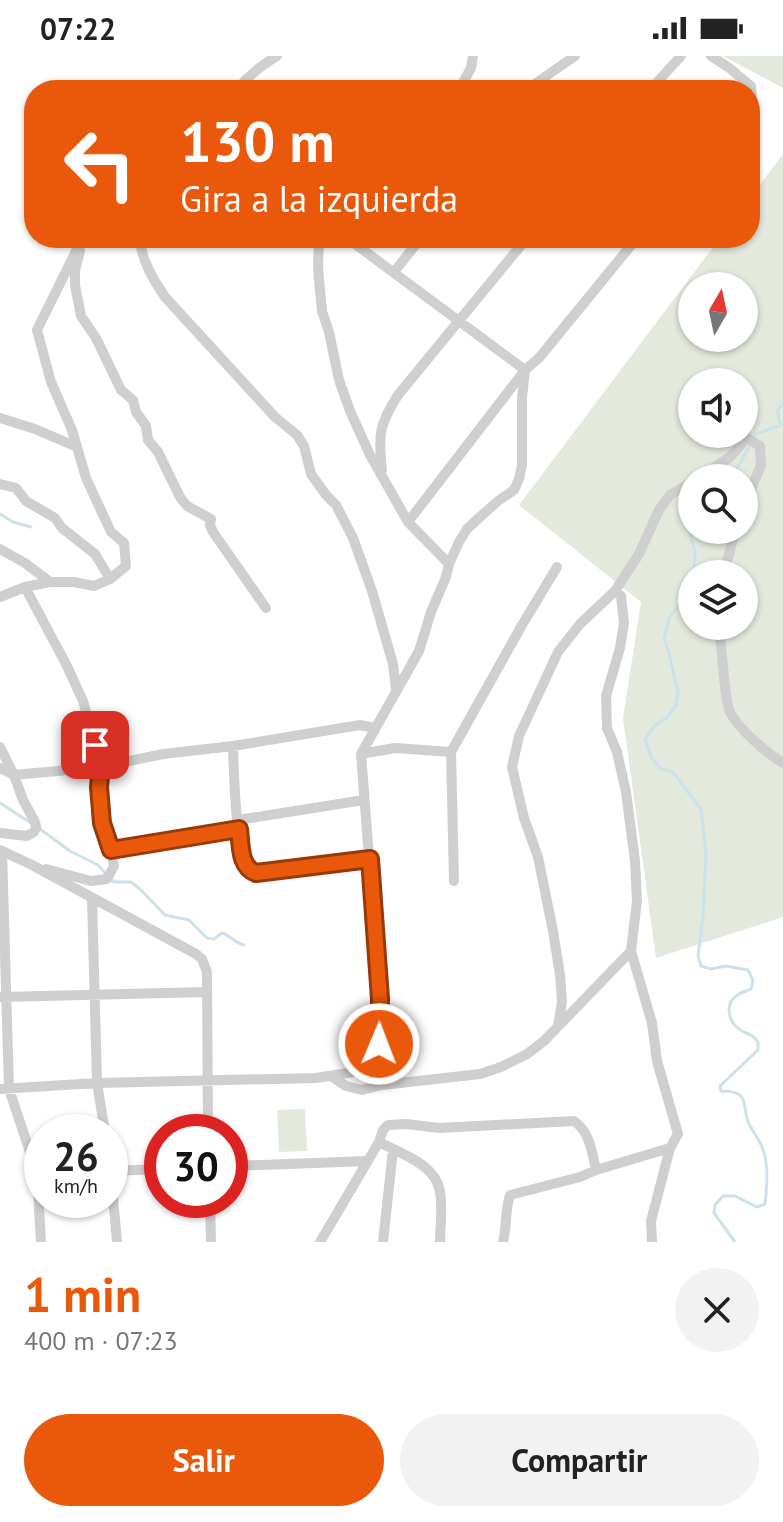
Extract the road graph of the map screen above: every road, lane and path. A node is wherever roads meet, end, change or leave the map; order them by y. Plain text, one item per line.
1 (277, 56) edge
2 (473, 56) edge
3 (575, 56) edge
4 (681, 56) edge
5 (711, 56) edge
6 (244, 80) edge
7 (464, 80) edge
8 (541, 80) edge
9 (659, 80) edge
10 (744, 80) edge
11 (79, 248) edge
12 (82, 248) edge
13 (141, 248) edge
14 (319, 248) edge
15 (361, 248) edge
16 (413, 248) edge
17 (519, 248) edge
18 (629, 248) edge
19 (394, 272) junction
20 (459, 321) junction
21 (525, 370) junction
22 (0, 418) edge
23 (77, 447) junction
24 (719, 464) edge
25 (758, 472) edge
26 (383, 476) junction
27 (0, 484) edge
28 (678, 490) edge
29 (408, 522) junction
30 (0, 549) edge
31 (449, 564) junction
32 (557, 567) dead end
33 (110, 579) junction
34 (50, 582) junction
35 (25, 587) junction
36 (615, 591) junction
37 (0, 597) edge
38 (266, 608) dead end
39 (720, 640) edge
40 (396, 690) junction
41 (375, 728) junction
42 (233, 746) junction
43 (0, 747) edge
44 (451, 752) junction
45 (361, 754) junction
46 (783, 763) edge
47 (101, 767) junction
48 (0, 768) edge
49 (14, 775) junction
50 (364, 800) junction
51 (238, 825) junction
52 (0, 833) edge
53 (111, 850) junction
54 (1, 851) edge
55 (370, 859) junction
56 (32, 865) junction
57 (454, 881) dead end
58 (92, 899) junction
59 (631, 951) junction
60 (207, 992) junction
61 (95, 995) junction
62 (3, 997) edge
63 (558, 1026) junction
64 (331, 1076) junction
65 (207, 1081) junction
66 (97, 1083) junction
67 (4, 1089) edge
68 (102, 1114) edge
69 (208, 1114) edge
70 (24, 1136) edge
71 (379, 1142) junction
72 (670, 1148) junction
73 (393, 1150) junction
74 (368, 1161) junction
75 (248, 1165) edge
76 (596, 1170) junction
77 (41, 1218) edge
78 (115, 1218) edge
79 (210, 1218) edge
80 (41, 1242) edge
81 (117, 1242) edge
82 (211, 1242) edge
83 (320, 1242) edge
84 (383, 1242) edge
85 (440, 1242) edge
86 (503, 1242) edge
87 (652, 1242) edge

1 - 6 street
2 - 7 street
3 - 8 street
4 - 9 street
5 - 10 street
11 - 23 street
12 - 38 street
13 - 40 street
14 - 26 street
15 - 19 street
16 - 19 street
17 - 20 street
18 - 21 street
19 - 20 street
20 - 21 street
20 - 26 street
21 - 29 street
21 - 31 street
22 - 23 street
23 - 33 street
24 - 25 street
26 - 29 street
27 - 33 street
28 - 36 street
29 - 31 street
30 - 34 street
31 - 40 street
32 - 44 street
33 - 34 street
34 - 35 street
35 - 37 street
35 - 47 street
36 - 59 street
36 - 63 street
39 - 46 street
40 - 41 street
41 - 42 street
41 - 45 street
42 - 47 street
42 - 51 street
43 - 49 street
44 - 45 street
44 - 57 street
45 - 50 street
47 - 49 street
47 - 53 street
48 - 49 street
49 - 52 street
50 - 51 street
50 - 55 street
51 - 53 street
51 - 55 street
53 - 56 street
54 - 56 street
54 - 62 street
55 - 64 street
56 - 58 street
58 - 60 street
58 - 61 street
59 - 63 street
59 - 72 street
60 - 61 street
60 - 65 street
61 - 62 street
61 - 66 street
62 - 67 street
63 - 64 street
64 - 65 street
65 - 66 street
65 - 69 street
66 - 67 street
66 - 68 street
67 - 70 street
71 - 73 street
71 - 74 street
71 - 76 street
72 - 76 street
72 - 87 street
73 - 84 street
73 - 85 street
74 - 75 street
74 - 83 street
76 - 86 street
77 - 80 street
78 - 81 street
79 - 82 street

